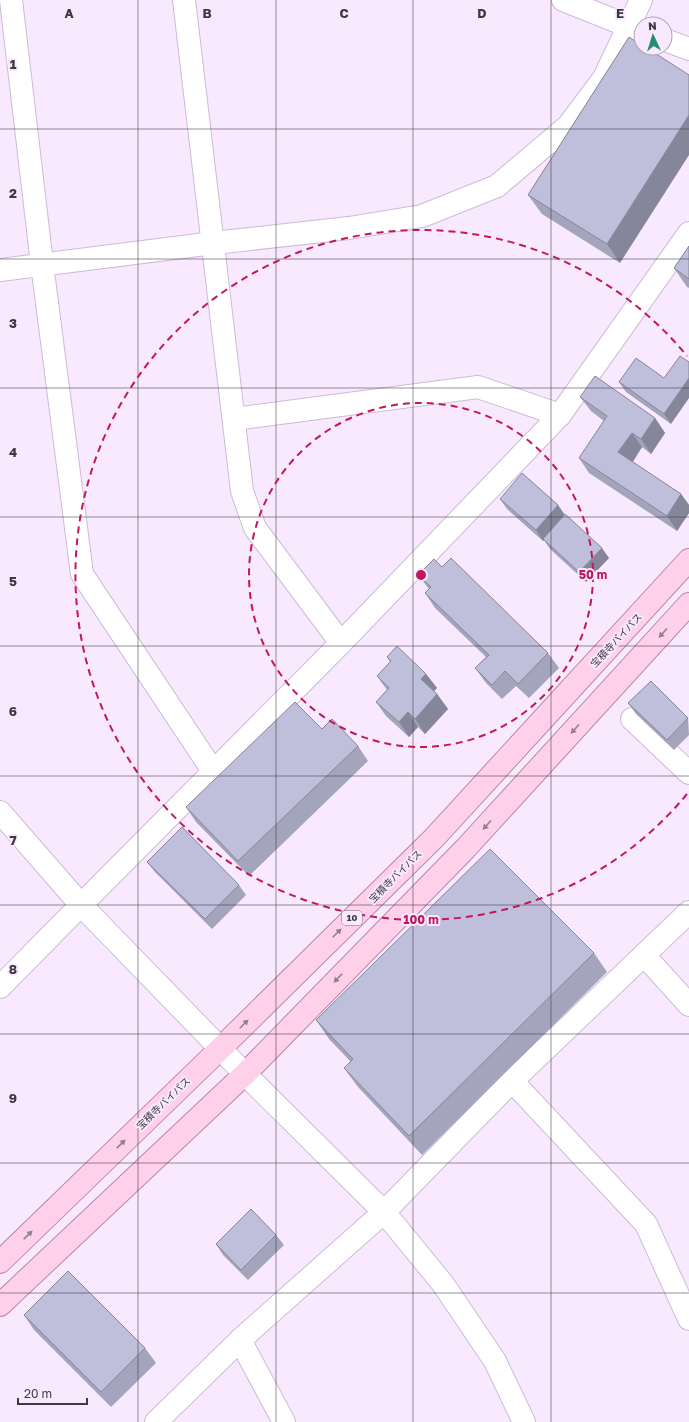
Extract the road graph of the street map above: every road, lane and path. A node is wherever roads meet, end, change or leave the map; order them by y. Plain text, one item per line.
1 (11, 0) edge
2 (184, 0) edge
3 (563, 0) edge
4 (641, 0) edge
5 (638, 16) edge
6 (633, 28) edge
7 (633, 32) edge
8 (673, 43) edge
9 (689, 49) edge
10 (689, 233) edge
11 (214, 243) junction
12 (42, 264) junction
13 (0, 270) edge
14 (560, 415) junction
15 (234, 419) junction
16 (689, 560) edge
17 (689, 604) edge
18 (341, 643) junction
19 (632, 719) edge
20 (213, 771) junction
21 (689, 773) edge
22 (0, 812) edge
23 (81, 905) junction
24 (689, 912) edge
25 (644, 955) junction
26 (0, 988) edge
27 (689, 1005) edge
28 (221, 1048) junction
29 (245, 1074) junction
30 (512, 1081) junction
31 (384, 1212) junction
32 (0, 1262) edge
33 (0, 1305) edge
34 (689, 1319) edge
35 (240, 1340) junction
36 (156, 1422) edge
37 (284, 1422) edge
38 (524, 1422) edge

1 - 12 street
2 - 11 street
3 - 6 street
4 - 5 street
7 - 11 street
8 - 9 street
10 - 14 street
11 - 12 street
11 - 15 street
12 - 13 street
12 - 20 street
14 - 15 street
14 - 18 street
15 - 18 street
28 -> 16 main road, 宝積寺バイパス / 10
17 -> 29 main road
18 - 20 street
19 - 21 street
20 - 23 street
22 - 23 street
23 - 26 street
23 - 28 street
24 - 25 street
25 - 27 street
25 - 30 street
28 - 29 street
32 -> 28 main road, 宝積寺バイパス / 10
29 - 31 street
29 - 33 main road
30 - 31 street
30 - 34 street
31 - 35 street
31 - 38 street
35 - 36 street
35 - 37 street

